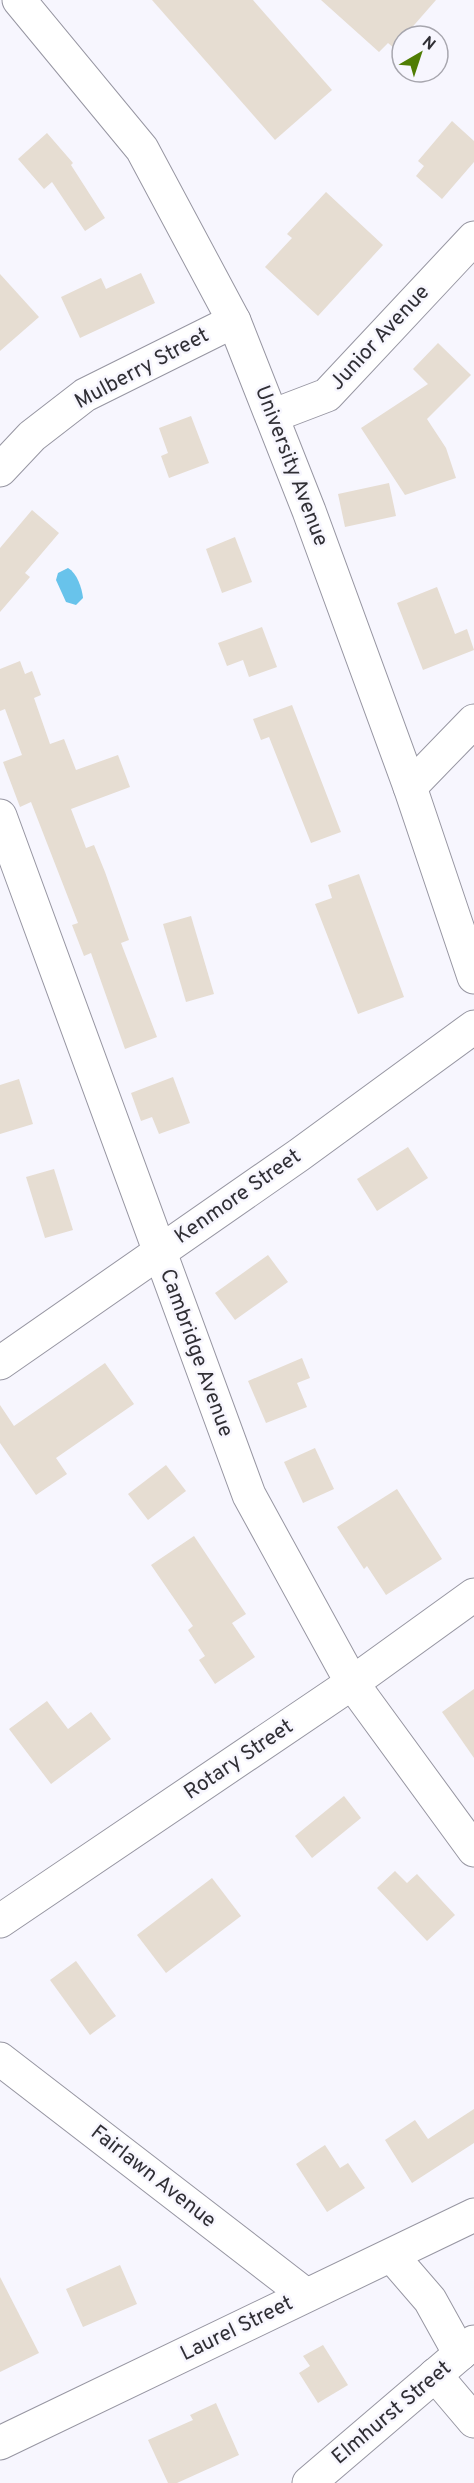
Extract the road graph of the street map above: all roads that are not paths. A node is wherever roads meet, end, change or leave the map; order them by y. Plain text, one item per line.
1 (20, 0) edge
2 (474, 238) edge
3 (234, 321) junction
4 (272, 416) junction
5 (0, 470) edge
6 (474, 721) edge
7 (410, 787) junction
8 (0, 816) edge
9 (474, 977) edge
10 (474, 1027) edge
11 (159, 1252) junction
12 (0, 1363) edge
13 (474, 1595) edge
14 (352, 1683) junction
15 (474, 1850) edge
16 (0, 1920) edge
17 (0, 2059) edge
18 (474, 2215) edge
19 (392, 2256) junction
20 (306, 2295) junction
21 (467, 2348) edge
22 (435, 2375) junction
23 (474, 2421) edge
24 (0, 2443) edge
25 (309, 2483) edge

1 - 3 street, University Avenue
2 - 4 street, Junior Avenue
3 - 4 street, University Avenue
3 - 5 street, Mulberry Street
4 - 7 street, University Avenue
6 - 7 street
7 - 9 street, University Avenue
8 - 11 street, Cambridge Avenue
10 - 11 street, Kenmore Street
11 - 12 street, Kenmore Street
11 - 14 street, Cambridge Avenue
13 - 14 street, Rotary Street
14 - 15 street, Cambridge Avenue
14 - 16 street, Rotary Street
17 - 20 street, Fairlawn Avenue
18 - 19 street, Laurel Street
19 - 20 street, Laurel Street
19 - 21 street
20 - 24 street, Laurel Street
21 - 22 street, Elmhurst Street
22 - 23 street
22 - 25 street, Elmhurst Street

